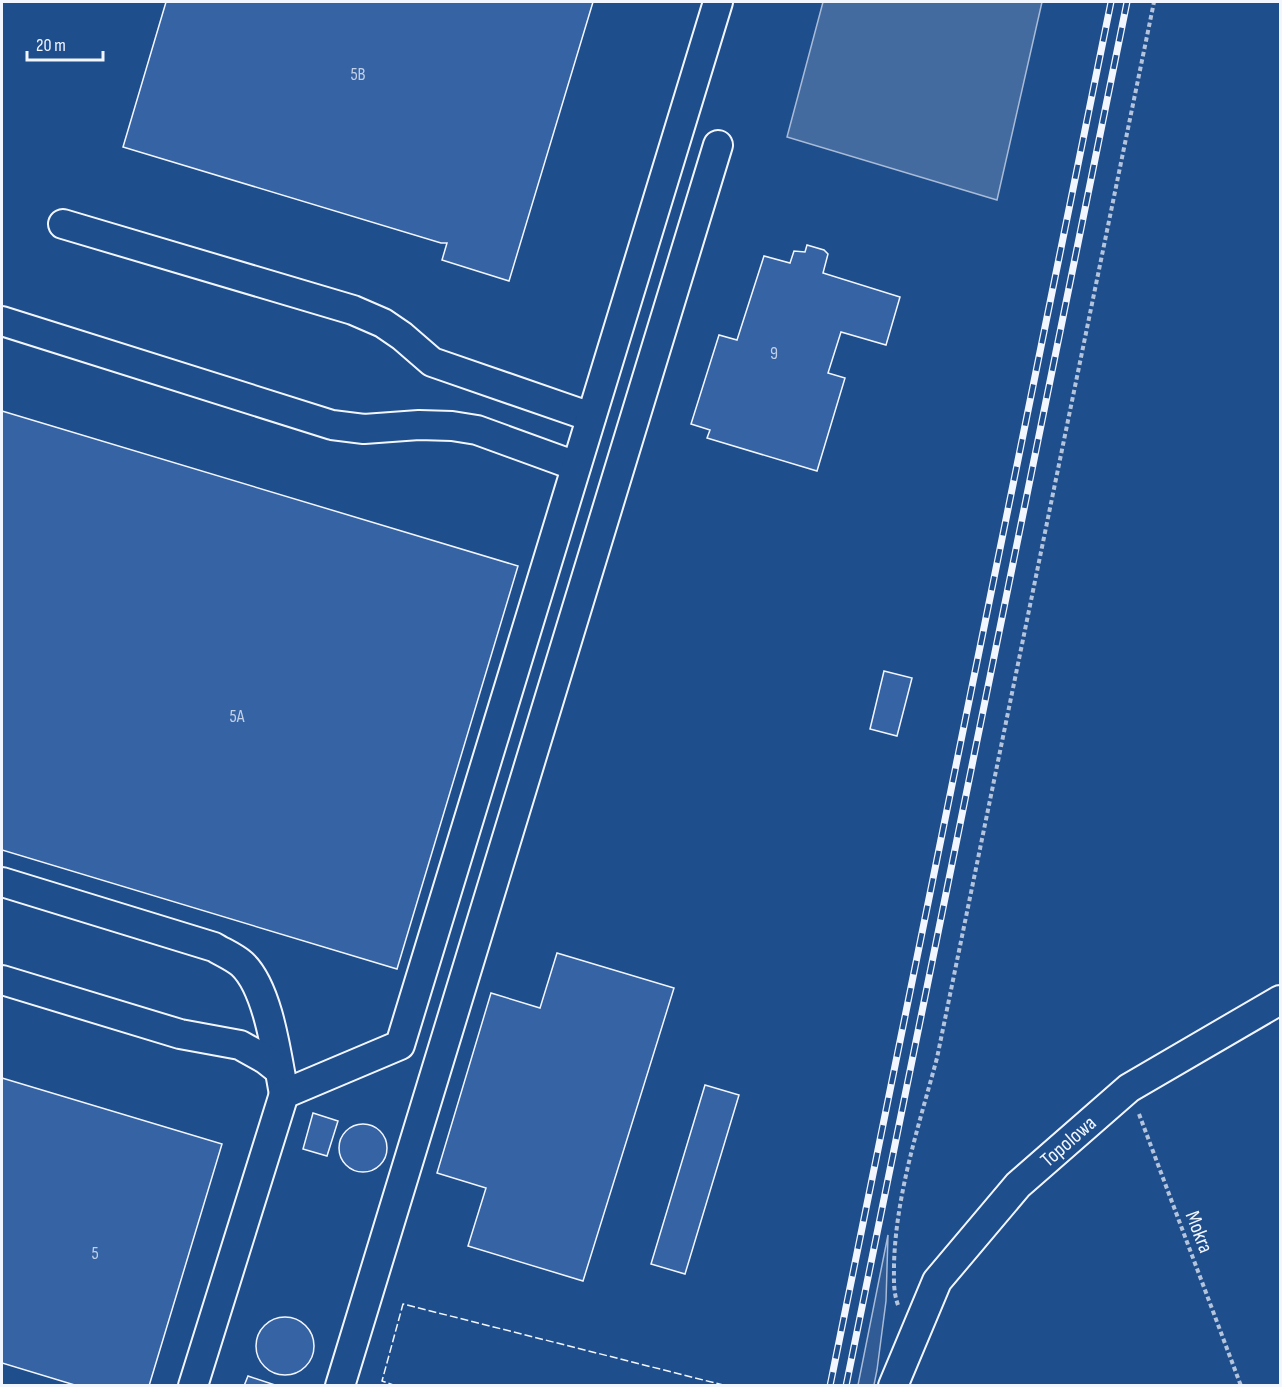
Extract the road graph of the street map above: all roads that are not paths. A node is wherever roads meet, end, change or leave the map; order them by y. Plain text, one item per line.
1 (717, 2) edge
2 (718, 145) dead end
3 (63, 224) dead end
4 (2, 321) edge
5 (591, 417) junction
6 (576, 466) junction
7 (2, 882) edge
8 (2, 980) edge
9 (1281, 1000) edge
10 (282, 1082) junction
11 (193, 1386) edge
12 (340, 1386) edge
13 (893, 1386) edge

1 - 5 street
2 - 12 street
3 - 5 street
4 - 6 street
5 - 6 street
6 - 10 street
7 - 10 street
8 - 10 street
9 - 13 street, Topolowa
10 - 11 street

